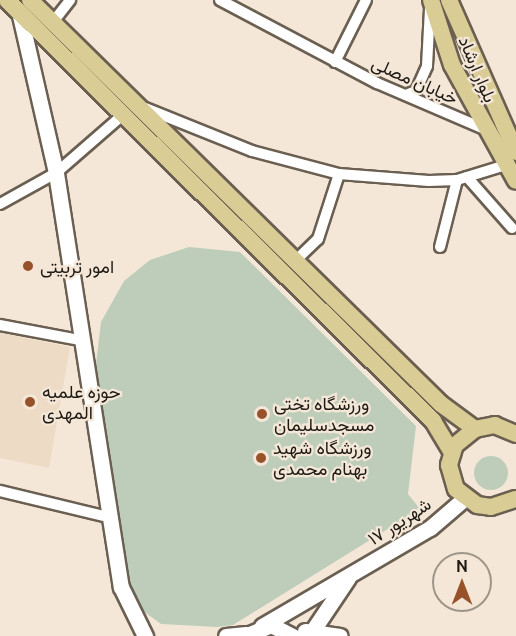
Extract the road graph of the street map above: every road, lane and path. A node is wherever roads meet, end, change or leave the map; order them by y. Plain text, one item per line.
1 (70, 0) edge
2 (220, 0) edge
3 (366, 0) edge
4 (431, 0) edge
5 (449, 0) edge
6 (19, 4) edge
7 (53, 22) junction
8 (335, 62) junction
9 (406, 95) junction
10 (132, 110) junction
11 (482, 128) junction
12 (500, 139) junction
13 (511, 158) edge
14 (56, 173) junction
15 (339, 174) junction
16 (462, 178) junction
17 (516, 181) edge
18 (0, 204) edge
19 (512, 228) dead end
20 (440, 247) dead end
21 (294, 262) junction
22 (0, 325) edge
23 (85, 341) junction
24 (512, 426) edge
25 (475, 429) junction
26 (452, 453) junction
27 (0, 491) edge
28 (465, 498) junction
29 (516, 499) edge
30 (112, 518) junction
31 (352, 573) junction
32 (335, 596) junction
33 (262, 626) junction
34 (310, 633) edge
35 (291, 634) edge
36 (336, 634) edge
37 (246, 635) edge
38 (145, 636) edge
39 (226, 636) edge

1 - 7 street
2 - 8 street, خیابان مصلی
3 - 8 street
4 - 9 street
4 - 11 main road, بلوار ارشاد
5 - 12 main road, بلوار ارشاد
6 - 7 main road
6 - 10 main road
6 - 14 main road
7 - 10 main road
8 - 9 street, خیابان مصلی
9 - 11 street, خیابان مصلی
10 - 14 street
10 - 15 street
10 - 21 main road
10 - 26 main road
11 - 12 main road, بلوار ارشاد
12 - 13 main road, بلوار ارشاد
13 - 16 street
13 - 17 main road, بلوار ارشاد
14 - 18 street
14 - 23 main road
15 - 16 street
15 - 21 street
16 - 19 street
16 - 20 street
21 - 25 main road
22 - 23 street
23 - 30 main road
24 - 25 main road
25 - 26 main road
26 - 28 main road
27 - 30 street
28 - 29 main road
28 - 31 main road, ۱۷ شهریور
30 - 38 main road
31 - 32 main road
31 - 33 main road, ۱۷ شهریور
32 - 34 main road
32 - 36 main road
33 - 35 main road
33 - 37 main road, ۱۷ شهریور
34 - 35 main road
34 - 36 main road
37 - 39 main road

